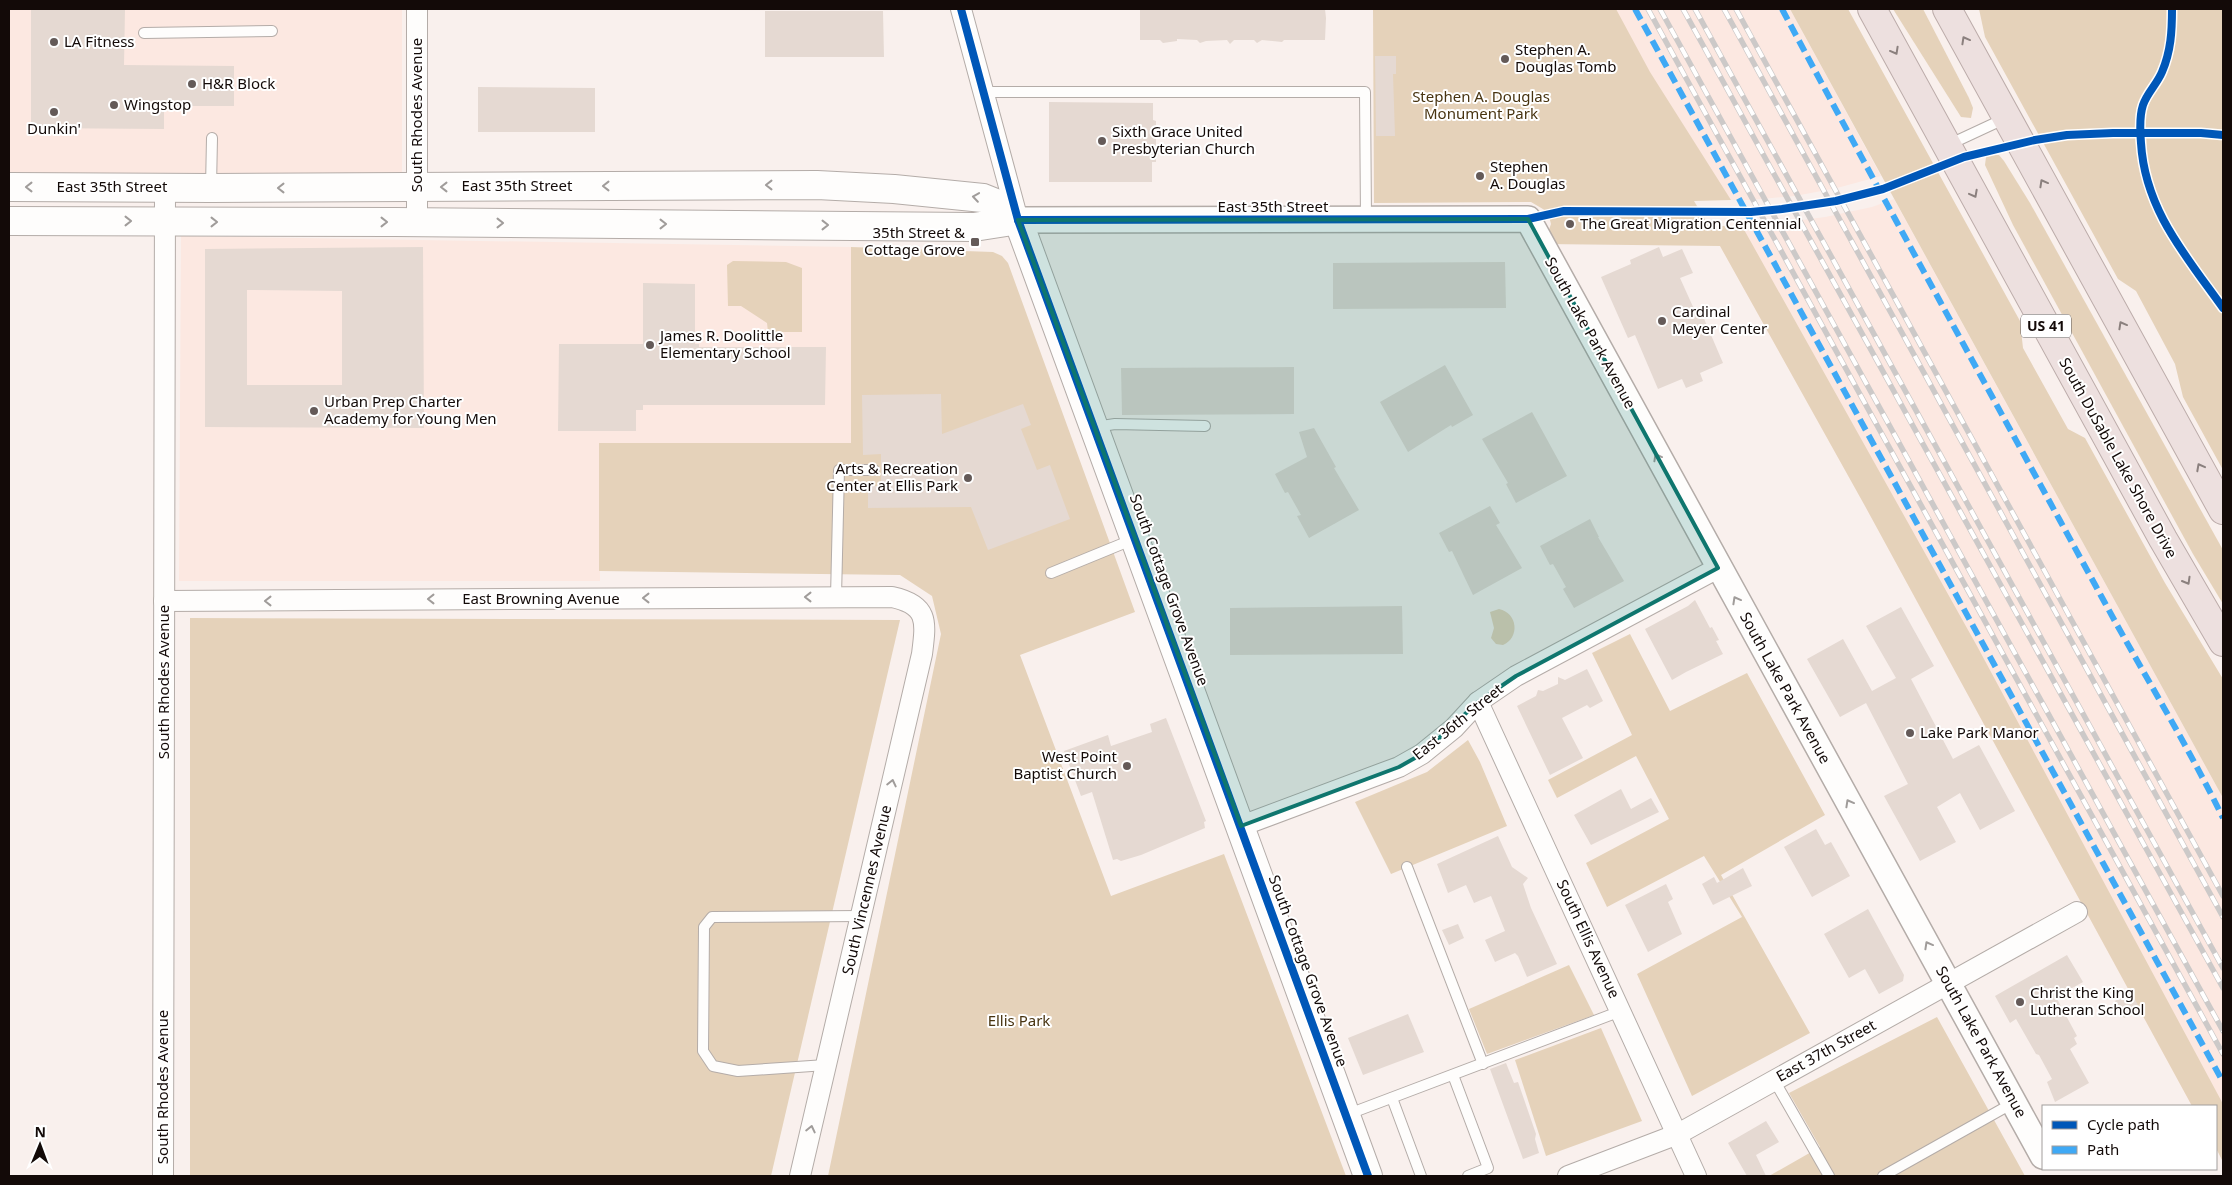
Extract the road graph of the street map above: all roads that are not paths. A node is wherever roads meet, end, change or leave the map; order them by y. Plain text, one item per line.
1 (417, 9) edge
2 (961, 9) edge
3 (1872, 9) edge
4 (1947, 9) edge
5 (272, 31) dead end
6 (144, 34) dead end
7 (984, 92) junction
8 (2007, 118) junction
9 (212, 138) dead end
10 (1948, 145) junction
11 (9, 187) edge
12 (165, 187) junction
13 (417, 187) junction
14 (211, 188) junction
15 (1528, 219) joint
16 (1018, 220) junction
17 (9, 221) edge
18 (1366, 221) junction
19 (166, 222) junction
20 (416, 222) junction
21 (1205, 426) dead end
22 (1094, 427) junction
23 (874, 470) dead end
24 (2223, 510) edge
25 (1135, 538) junction
26 (1718, 568) junction
27 (1051, 573) dead end
28 (836, 597) junction
29 (164, 601) junction
30 (916, 606) joint
31 (2223, 642) edge
32 (1478, 702) junction
33 (1241, 826) junction
34 (1407, 868) dead end
35 (2078, 912) dead end
36 (861, 916) junction
37 (1949, 983) junction
38 (1622, 1011) junction
39 (1483, 1064) junction
40 (826, 1065) junction
41 (1453, 1075) junction
42 (1774, 1080) junction
43 (1392, 1098) junction
44 (2014, 1103) junction
45 (1346, 1115) junction
46 (1678, 1134) junction
47 (2042, 1154) edge
48 (163, 1176) edge
49 (800, 1176) edge
50 (1368, 1176) edge
51 (1421, 1176) edge
52 (1468, 1176) edge
53 (1568, 1176) edge
54 (1696, 1176) edge
55 (1829, 1176) edge
56 (1883, 1176) edge

1 - 13 street, South Rhodes Avenue
2 - 7 street, South Cottage Grove Avenue
3 -> 10 highway, South DuSable Lake Shore Drive / US 41
8 -> 4 highway
5 - 6 lane
7 - 16 street, South Cottage Grove Avenue
7 - 18 lane
8 - 10 lane
24 -> 8 highway
9 - 14 lane
10 -> 31 highway, South DuSable Lake Shore Drive / US 41
12 -> 11 main road, East 35th Street
12 - 14 main road, East 35th Street
12 - 19 street, South Rhodes Avenue
13 -> 14 main road, East 35th Street
16 -> 13 main road, East 35th Street
13 - 20 street, South Rhodes Avenue
15 - 18 street, East 35th Street
26 -> 15 street, South Lake Park Avenue
16 - 18 street, East 35th Street
20 -> 16 main road, East 35th Street
16 - 22 main road, South Cottage Grove Avenue
17 -> 19 main road, East 35th Street
19 -> 20 main road, East 35th Street
19 - 29 street, South Rhodes Avenue
21 - 22 lane
22 - 25 main road, South Cottage Grove Avenue
23 - 28 lane
25 - 27 lane
25 - 33 main road, South Cottage Grove Avenue
26 - 32 street, East 36th Street
37 -> 26 street, South Lake Park Avenue
28 -> 29 street, East Browning Avenue
28 - 30 street, East Browning Avenue
29 - 48 street, South Rhodes Avenue
36 -> 30 street, South Vincennes Avenue
32 - 33 street, East 36th Street
32 - 38 street, South Ellis Avenue
33 - 45 main road, South Cottage Grove Avenue
34 - 39 lane
35 - 37 street, East 37th Street
36 - 40 street, South Vincennes Avenue
36 - 40 lane
37 - 42 street, East 37th Street
37 - 44 street, South Lake Park Avenue
38 - 39 lane
38 - 46 street, South Ellis Avenue
39 - 41 lane
49 -> 40 street, South Vincennes Avenue
41 - 43 lane
41 - 52 lane
42 - 46 street, East 37th Street
42 - 55 lane
43 - 45 lane
43 - 51 lane
44 - 47 street, South Lake Park Avenue
44 - 56 lane
45 - 50 main road, South Cottage Grove Avenue
46 - 53 street, East 37th Street
46 - 54 street, South Ellis Avenue

